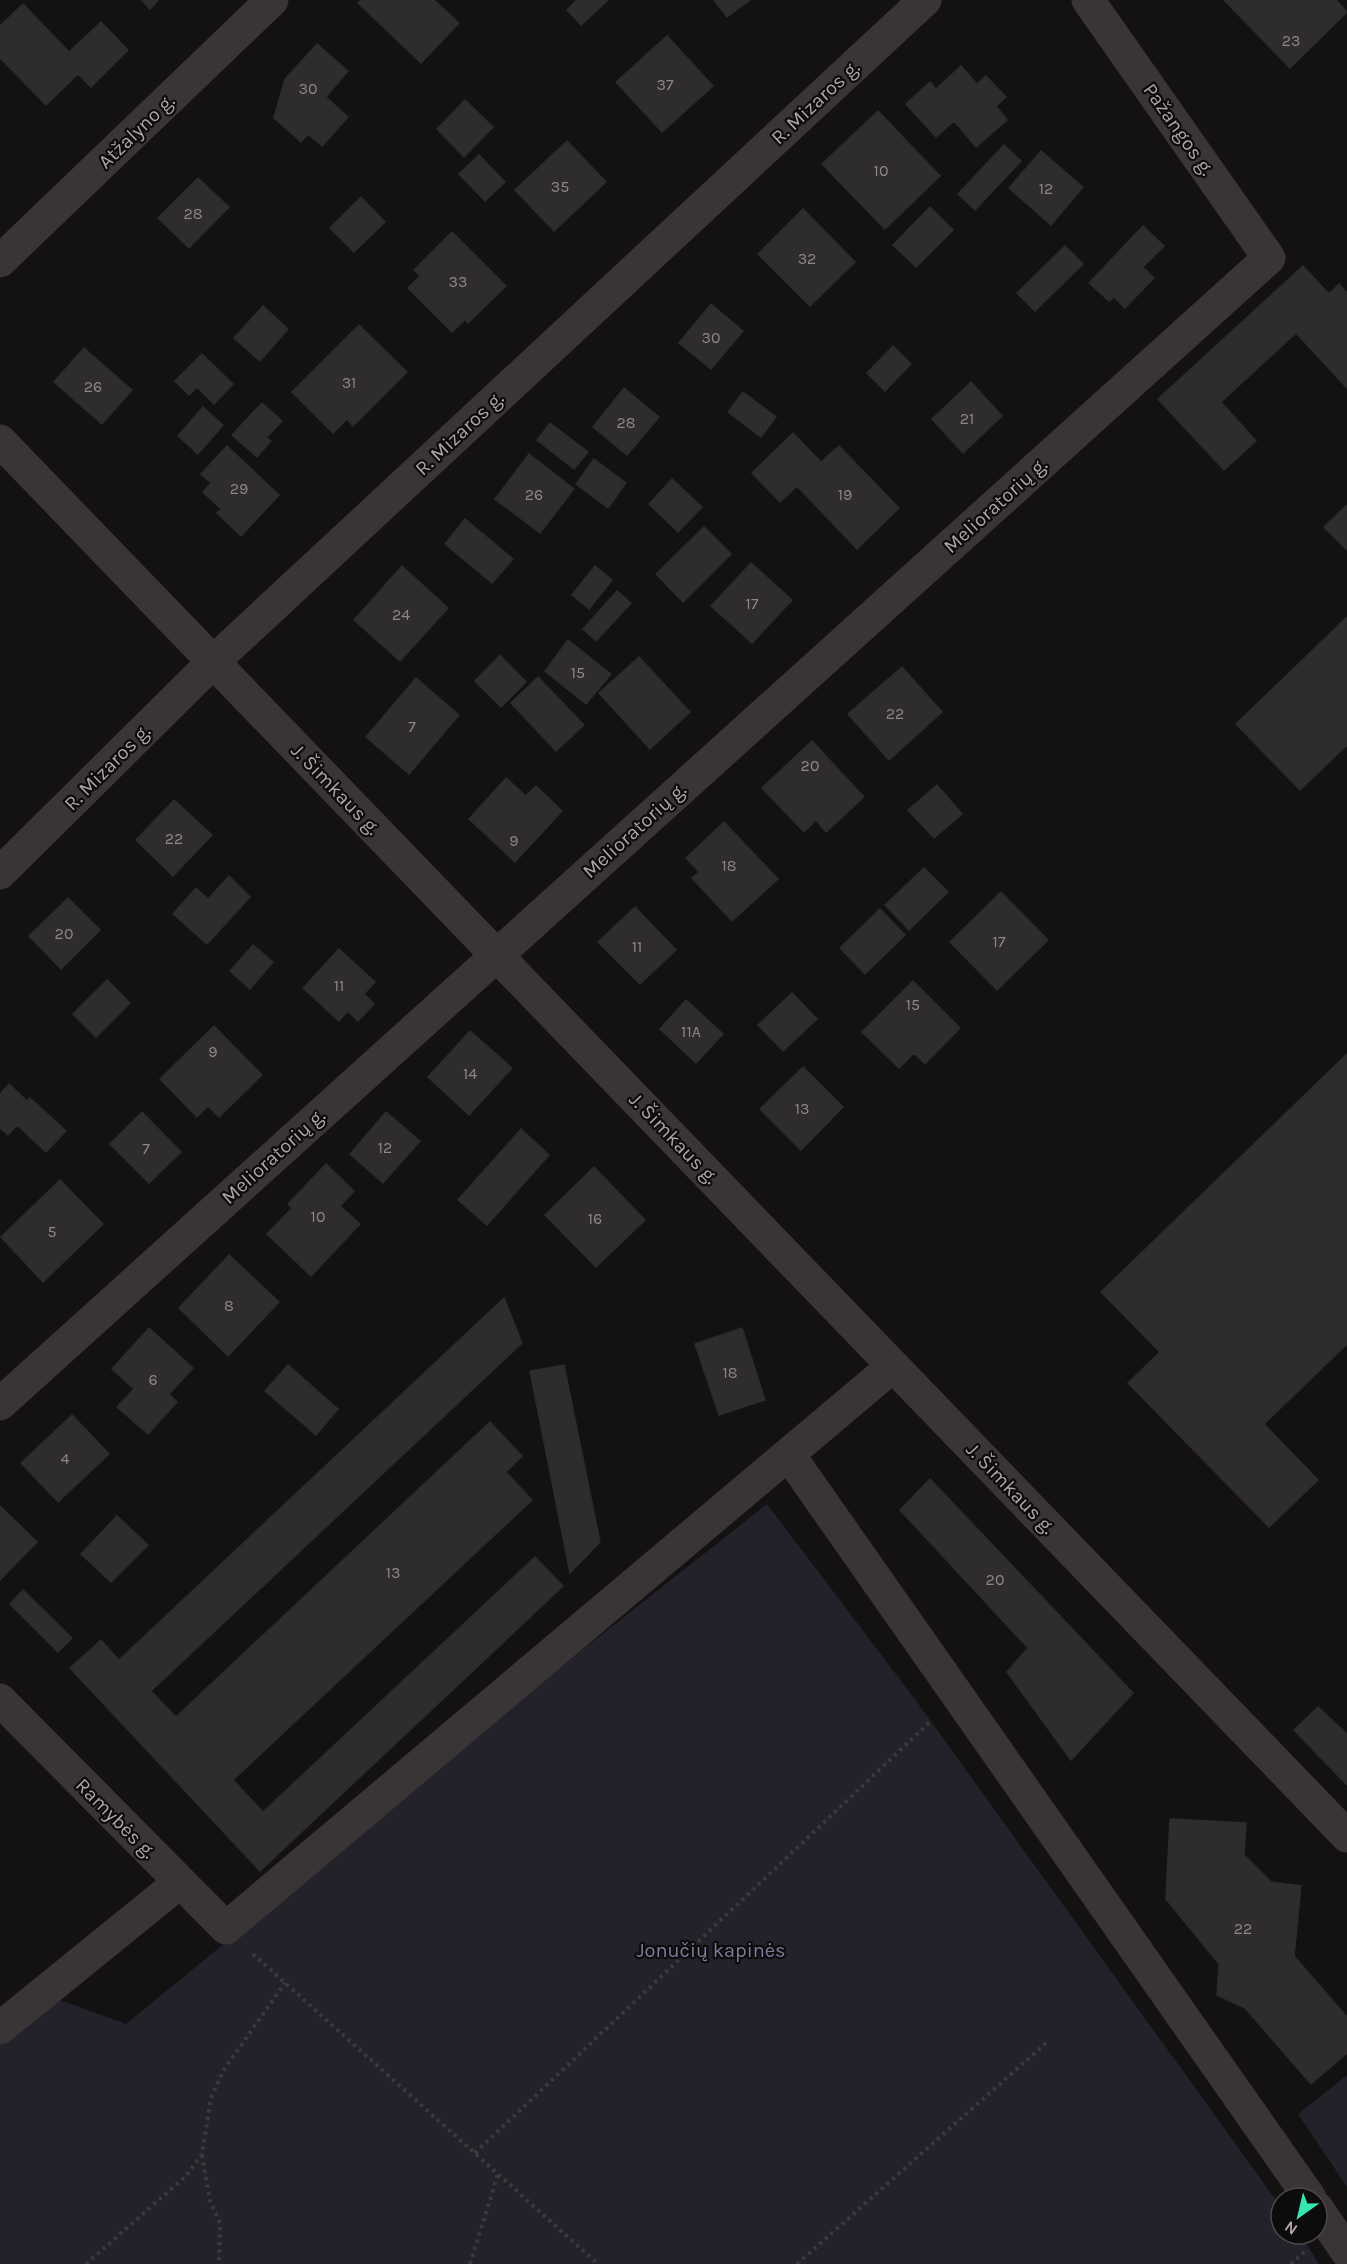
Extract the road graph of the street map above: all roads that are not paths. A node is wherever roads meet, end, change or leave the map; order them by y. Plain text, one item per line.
1 (272, 0) edge
2 (925, 0) edge
3 (1089, 0) edge
4 (1269, 258) joint
5 (0, 261) edge
6 (0, 441) edge
7 (213, 662) junction
8 (0, 873) edge
9 (496, 954) junction
10 (892, 1366) junction
11 (0, 1404) edge
12 (789, 1455) junction
13 (2, 1707) edge
14 (1347, 1836) edge
15 (180, 1882) junction
16 (0, 2028) edge
17 (1302, 2186) edge
18 (1329, 2226) edge
19 (1347, 2252) edge

1 - 5 street, Atžalyno g.
2 - 7 street, R. Mizaros g.
3 - 4 street, Pažangos g.
4 - 9 street, Melioratorių g.
6 - 7 street, J. Šimkaus g.
7 - 8 street, R. Mizaros g.
7 - 9 street, J. Šimkaus g.
9 - 10 street, J. Šimkaus g.
9 - 11 street, Melioratorių g.
10 - 12 street
10 - 14 street, J. Šimkaus g.
12 - 15 street, Ramybės g.
12 - 17 street
13 - 15 street, Ramybės g.
15 - 16 street
18 - 19 street

